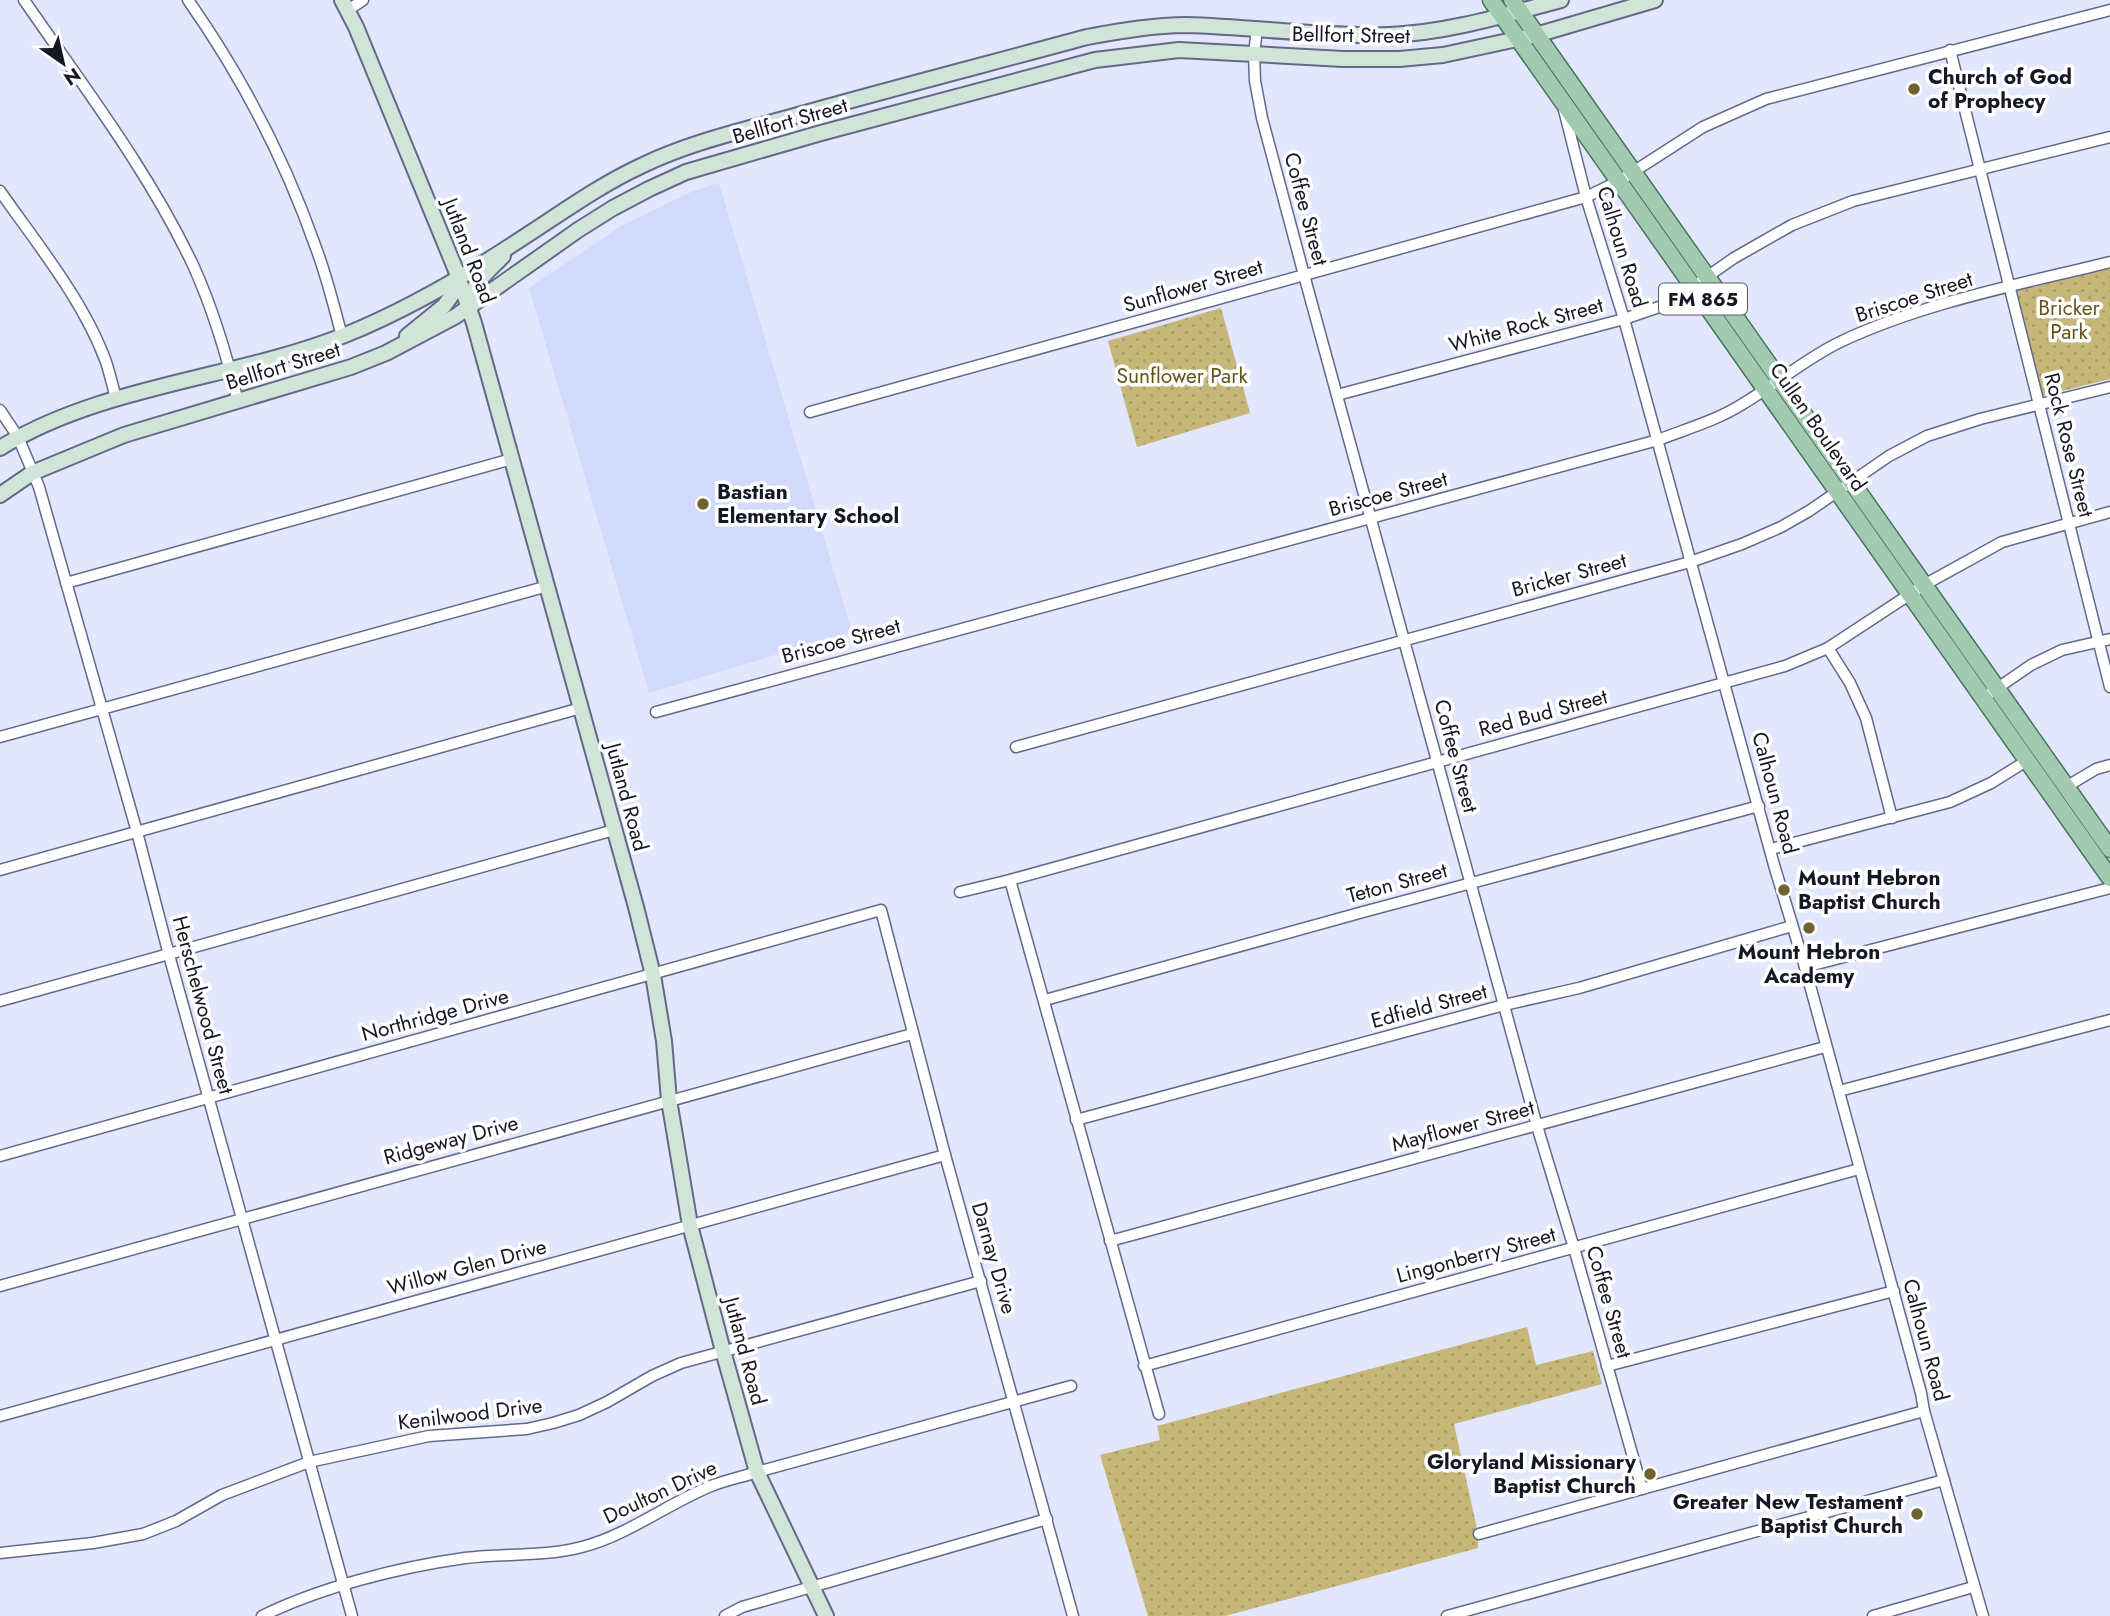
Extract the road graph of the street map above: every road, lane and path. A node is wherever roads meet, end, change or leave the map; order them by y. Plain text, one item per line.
1 (24, 0) edge
2 (188, 0) edge
3 (363, 0) edge
4 (1491, 0) edge
5 (1561, 0) edge
6 (1654, 0) edge
7 (345, 5) edge
8 (1516, 5) edge
9 (2110, 10) edge
10 (1502, 15) junction
11 (1257, 29) junction
12 (1346, 35) junction
13 (1536, 35) junction
14 (1087, 37) junction
15 (1517, 40) junction
16 (1950, 50) junction
17 (1254, 54) junction
18 (1343, 59) junction
19 (1094, 60) junction
20 (950, 74) junction
21 (957, 95) junction
22 (1562, 102) junction
23 (815, 110) junction
24 (821, 133) junction
25 (2110, 137) edge
26 (678, 150) junction
27 (1980, 170) junction
28 (686, 172) junction
29 (1633, 172) junction
30 (1619, 181) junction
31 (0, 191) edge
32 (1586, 197) junction
33 (564, 211) junction
34 (578, 230) junction
35 (519, 240) junction
36 (2110, 262) edge
37 (1304, 275) junction
38 (458, 278) junction
39 (1701, 281) junction
40 (2008, 288) junction
41 (469, 307) junction
42 (1624, 319) junction
43 (342, 336) junction
44 (386, 353) junction
45 (230, 371) junction
46 (1780, 380) junction
47 (2110, 387) edge
48 (1765, 390) junction
49 (1337, 396) junction
50 (117, 399) junction
51 (238, 402) junction
52 (2039, 405) junction
53 (0, 410) edge
54 (810, 412) dead end
55 (18, 437) junction
56 (1658, 440) junction
57 (0, 448) edge
58 (512, 459) junction
59 (32, 473) junction
60 (1851, 481) junction
61 (1837, 491) junction
62 (0, 495) edge
63 (2110, 512) edge
64 (1372, 519) junction
65 (2068, 523) junction
66 (1690, 562) junction
67 (66, 583) junction
68 (1924, 585) junction
69 (548, 586) junction
70 (1910, 595) junction
71 (2110, 639) edge
72 (1405, 640) junction
73 (2098, 642) junction
74 (1828, 649) junction
75 (1724, 684) junction
76 (2110, 687) edge
77 (1990, 694) junction
78 (581, 708) junction
79 (101, 709) junction
80 (656, 712) dead end
81 (0, 737) edge
82 (1016, 747) dead end
83 (2034, 756) junction
84 (1437, 761) junction
85 (2110, 765) edge
86 (2059, 791) junction
87 (1759, 806) junction
88 (1892, 818) junction
89 (614, 830) junction
90 (137, 832) junction
91 (1771, 849) junction
92 (2110, 849) edge
93 (0, 870) edge
94 (2110, 878) edge
95 (1010, 880) junction
96 (1471, 884) junction
97 (2110, 888) edge
98 (960, 892) dead end
99 (881, 910) joint
100 (1792, 926) junction
101 (169, 955) junction
102 (1805, 967) junction
103 (653, 975) junction
104 (1045, 1000) junction
105 (0, 1001) edge
106 (1504, 1005) junction
107 (2110, 1020) edge
108 (912, 1034) junction
109 (1825, 1048) junction
110 (1839, 1091) junction
111 (208, 1098) junction
112 (669, 1100) junction
113 (1076, 1120) junction
114 (1537, 1126) junction
115 (944, 1154) junction
116 (0, 1156) edge
117 (1859, 1169) junction
118 (242, 1218) junction
119 (690, 1225) junction
120 (1110, 1241) junction
121 (1574, 1248) junction
122 (981, 1281) junction
123 (0, 1286) edge
124 (1894, 1291) junction
125 (275, 1340) junction
126 (723, 1351) junction
127 (1144, 1366) junction
128 (1607, 1366) junction
129 (1072, 1386) dead end
130 (1014, 1401) junction
131 (1924, 1411) junction
132 (1159, 1414) dead end
133 (0, 1416) edge
134 (309, 1462) junction
135 (757, 1472) junction
136 (1944, 1480) junction
137 (1642, 1489) junction
138 (1047, 1519) junction
139 (1479, 1534) dead end
140 (0, 1553) edge
141 (343, 1586) junction
142 (1973, 1587) junction
143 (811, 1588) junction
144 (262, 1616) edge
145 (352, 1616) edge
146 (725, 1616) edge
147 (826, 1616) edge
148 (1073, 1616) edge
149 (1447, 1616) edge
150 (1873, 1616) edge
151 (1983, 1616) edge

1 - 45 street
2 - 43 street
3 - 7 street
4 - 10 main road, Cullen Boulevard / FM 865
5 - 8 main road, Bellfort Street
6 - 13 main road, Bellfort Street
7 - 38 main road, Jutland Road
8 - 10 main road, Bellfort Street
8 - 13 main road, Cullen Boulevard / FM 865
9 - 16 street
10 - 12 main road, Bellfort Street
10 - 15 main road, Cullen Boulevard / FM 865
11 - 12 main road, Bellfort Street
11 - 14 main road, Bellfort Street
11 - 17 street, Coffee Street
12 - 18 main road
13 - 15 main road, Bellfort Street
13 - 29 main road, Cullen Boulevard / FM 865
14 - 19 main road
14 - 20 main road, Bellfort Street
15 - 18 main road, Bellfort Street
15 - 22 main road, Cullen Boulevard / FM 865
16 - 27 street, Rock Rose Street
16 - 29 street
17 - 18 main road, Bellfort Street
17 - 19 main road, Bellfort Street
17 - 37 street, Coffee Street
19 - 21 main road, Bellfort Street
20 - 21 main road
20 - 23 main road, Bellfort Street
21 - 24 main road, Bellfort Street
22 - 30 main road, Cullen Boulevard / FM 865
22 - 32 street, Calhoun Road
23 - 24 main road
23 - 26 main road, Bellfort Street
24 - 28 main road, Bellfort Street
25 - 27 street, White Rock Street
26 - 28 main road
26 - 33 main road, Bellfort Street
27 - 39 street, White Rock Street
27 - 40 street, Rock Rose Street
28 - 34 main road, Bellfort Street
29 - 30 street, Sunflower Street
29 - 39 main road, Cullen Boulevard / FM 865
30 - 32 street, Sunflower Street
30 - 39 main road, Cullen Boulevard / FM 865
31 - 50 street
32 - 37 street, Sunflower Street
32 - 42 street, Calhoun Road
33 - 34 main road
33 - 35 main road, Bellfort Street
34 - 41 main road, Bellfort Street
35 - 38 main road, Bellfort Street
35 - 41 main road
36 - 40 street, Briscoe Street
37 - 49 street, Coffee Street
37 - 54 street, Sunflower Street
38 - 41 main road, Jutland Road
38 - 43 main road, Bellfort Street
38 - 44 main road
39 - 42 street, White Rock Street
39 - 46 main road, Cullen Boulevard / FM 865
39 - 48 main road, Cullen Boulevard / FM 865
40 - 46 street, Briscoe Street
40 - 52 street, Rock Rose Street
41 - 44 main road, Bellfort Street
41 - 58 main road, Jutland Road
42 - 49 street, White Rock Street
42 - 56 street, Calhoun Road
43 - 45 main road, Bellfort Street
44 - 51 main road, Bellfort Street
45 - 50 main road, Bellfort Street
45 - 51 street
46 - 48 street, Briscoe Street
46 - 60 main road, Cullen Boulevard / FM 865
47 - 52 street, Bricker Street
48 - 56 street, Briscoe Street
48 - 61 main road, Cullen Boulevard / FM 865
49 - 64 street, Coffee Street
50 - 55 main road, Bellfort Street
51 - 59 main road, Bellfort Street
52 - 60 street, Bricker Street
52 - 65 street, Rock Rose Street
53 - 55 street, Herschelwood Street
55 - 57 main road, Bellfort Street
55 - 59 street, Herschelwood Street
56 - 64 street, Briscoe Street
56 - 66 street, Calhoun Road
58 - 67 street
58 - 69 main road, Jutland Road
59 - 62 main road, Bellfort Street
59 - 67 street, Herschelwood Street
60 - 61 street, Bricker Street
60 - 68 main road, Cullen Boulevard / FM 865
61 - 66 street, Bricker Street
61 - 70 main road, Cullen Boulevard / FM 865
63 - 65 street, Red Bud Street
64 - 72 street, Coffee Street
64 - 80 street, Briscoe Street
65 - 68 street, Red Bud Street
65 - 73 street, Rock Rose Street
66 - 72 street, Bricker Street
66 - 75 street, Calhoun Road
67 - 79 street, Herschelwood Street
68 - 70 street, Red Bud Street
68 - 77 main road, Cullen Boulevard / FM 865
69 - 78 main road, Jutland Road
69 - 79 street
70 - 74 street, Red Bud Street
70 - 77 main road, Cullen Boulevard / FM 865
71 - 73 street
72 - 82 street, Bricker Street
72 - 84 street, Coffee Street
73 - 76 street, Rock Rose Street
73 - 77 street
74 - 75 street, Red Bud Street
74 - 88 street
75 - 84 street, Red Bud Street
75 - 87 street, Calhoun Road
77 - 83 main road, Cullen Boulevard / FM 865
78 - 89 main road, Jutland Road
78 - 90 street
79 - 81 street
79 - 90 street, Herschelwood Street
83 - 86 main road, Cullen Boulevard / FM 865
83 - 88 street
84 - 95 street, Red Bud Street
84 - 96 street, Coffee Street
85 - 86 street
86 - 92 main road, Cullen Boulevard / FM 865
86 - 94 main road, Cullen Boulevard / FM 865
87 - 91 street, Calhoun Road
87 - 96 street, Teton Street
88 - 91 street
89 - 101 street
89 - 103 main road, Jutland Road
90 - 93 street
90 - 101 street, Herschelwood Street
91 - 100 street, Calhoun Road
95 - 98 street, Red Bud Street
95 - 104 street
96 - 104 street, Teton Street
96 - 106 street, Coffee Street
97 - 102 street
99 - 103 street, Northridge Drive
99 - 108 street, Darnay Drive
100 - 102 street, Calhoun Road
100 - 106 street, Edfield Street
101 - 105 street
101 - 111 street, Herschelwood Street
102 - 109 street, Calhoun Road
103 - 111 street, Northridge Drive
103 - 112 main road, Jutland Road
104 - 113 street
106 - 113 street, Edfield Street
106 - 114 street, Coffee Street
107 - 110 street
108 - 112 street, Ridgeway Drive
108 - 115 street, Darnay Drive
109 - 110 street, Calhoun Road
109 - 114 street, Mayflower Street
110 - 117 street, Calhoun Road
111 - 116 street, Northridge Drive
111 - 118 street, Herschelwood Street
112 - 118 street, Ridgeway Drive
112 - 119 main road, Jutland Road
113 - 120 street
114 - 120 street, Mayflower Street
114 - 121 street, Coffee Street
115 - 119 street, Willow Glen Drive
115 - 122 street, Darnay Drive
117 - 121 street, Lingonberry Street
117 - 124 street, Calhoun Road
118 - 123 street, Ridgeway Drive
118 - 125 street, Herschelwood Street
119 - 125 street, Willow Glen Drive
119 - 126 main road, Jutland Road
120 - 127 street
121 - 127 street, Lingonberry Street
121 - 128 street, Coffee Street
122 - 126 street, Kenilwood Drive
122 - 130 street, Darnay Drive
124 - 128 street
124 - 131 street, Calhoun Road
125 - 133 street, Willow Glen Drive
125 - 134 street, Herschelwood Street
126 - 134 street, Kenilwood Drive
126 - 135 main road, Jutland Road
127 - 132 street
128 - 137 street, Coffee Street
129 - 130 street, Doulton Drive
130 - 135 street, Doulton Drive
130 - 138 street, Darnay Drive
131 - 136 street, Calhoun Road
131 - 137 street
134 - 140 street, Kenilwood Drive
134 - 141 street, Herschelwood Street
135 - 141 street, Doulton Drive
135 - 143 main road, Jutland Road
136 - 142 street, Calhoun Road
136 - 149 street
137 - 139 street
138 - 143 street
138 - 148 street, Darnay Drive
141 - 144 street, Doulton Drive
141 - 145 street, Herschelwood Street
142 - 150 street
142 - 151 street, Calhoun Road
143 - 146 street
143 - 147 main road, Jutland Road

